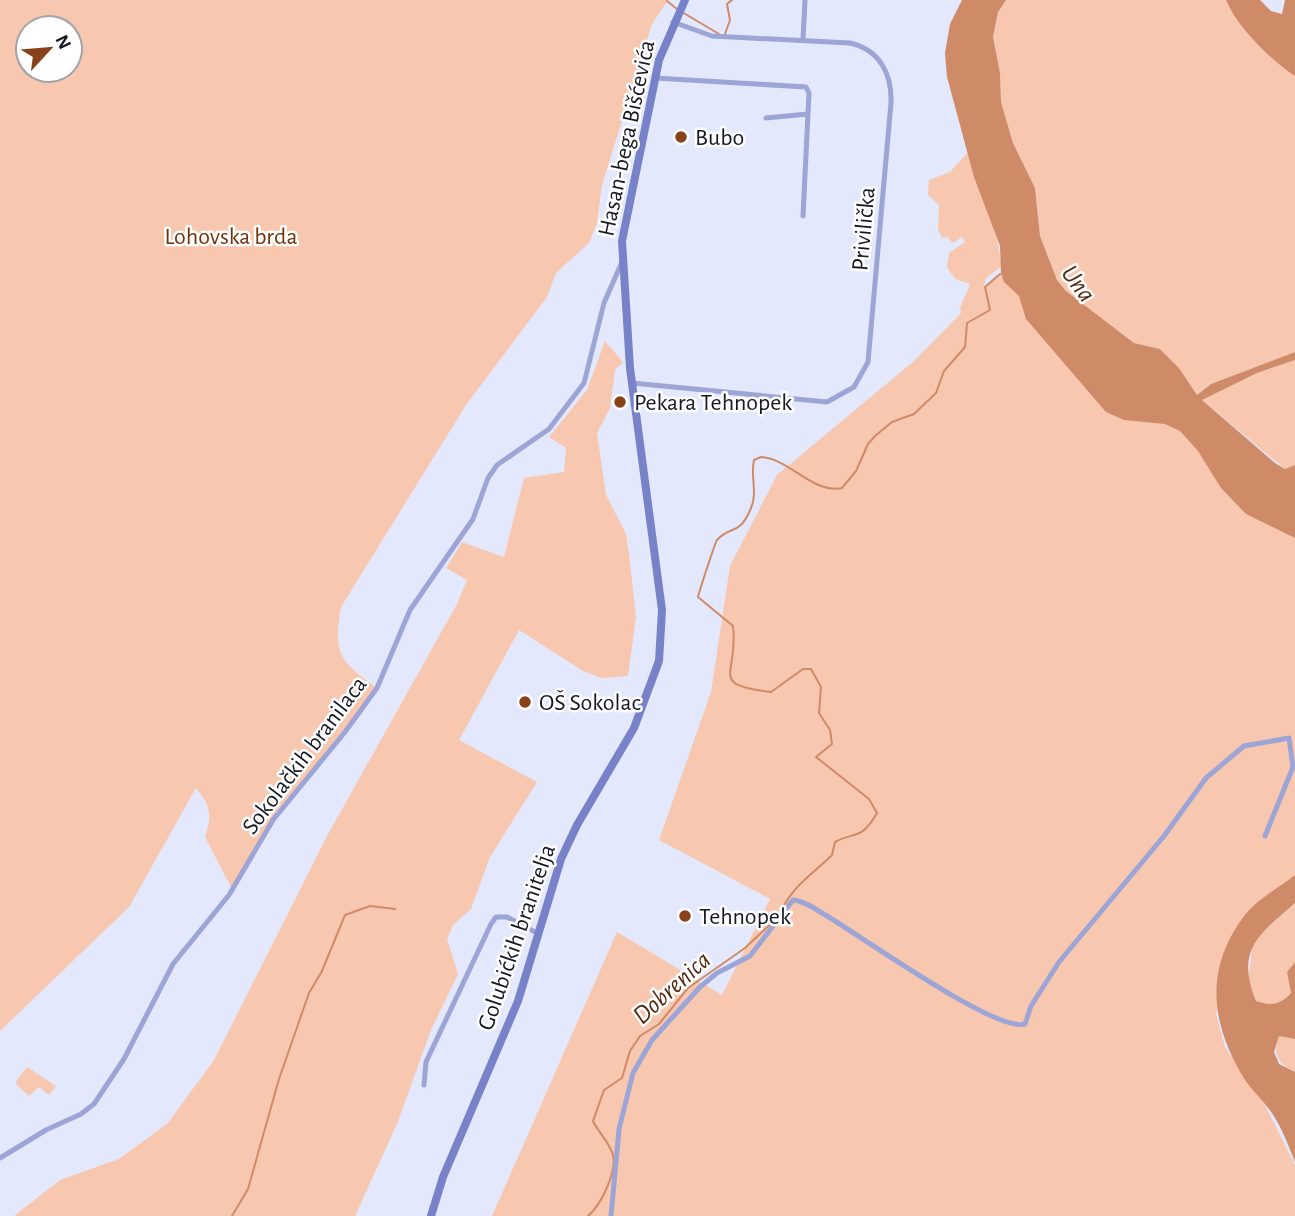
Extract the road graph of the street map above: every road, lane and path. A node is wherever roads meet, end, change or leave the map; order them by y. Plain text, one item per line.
1 (805, 0) edge
2 (683, 3) edge
3 (673, 22) junction
4 (803, 39) junction
5 (655, 78) junction
6 (808, 114) junction
7 (766, 118) dead end
8 (803, 216) dead end
9 (622, 262) junction
10 (632, 383) junction
11 (1265, 836) dead end
12 (537, 933) junction
13 (424, 1085) dead end
14 (0, 1158) edge
15 (430, 1216) edge
16 (611, 1216) edge

1 - 4 street
2 - 3 street, Hasan-bega Bišćevića
3 - 4 street, Privilička
3 - 5 street, Hasan-bega Bišćevića
4 - 10 street, Privilička
5 - 6 street
5 - 9 street, Hasan-bega Bišćevića
6 - 7 street
6 - 8 street
9 - 10 street, Golubićkih branitelja
9 - 14 street, Sokolačkih branilaca
10 - 12 street, Golubićkih branitelja
11 - 16 street
12 - 13 street
12 - 15 street, Golubićkih branitelja

